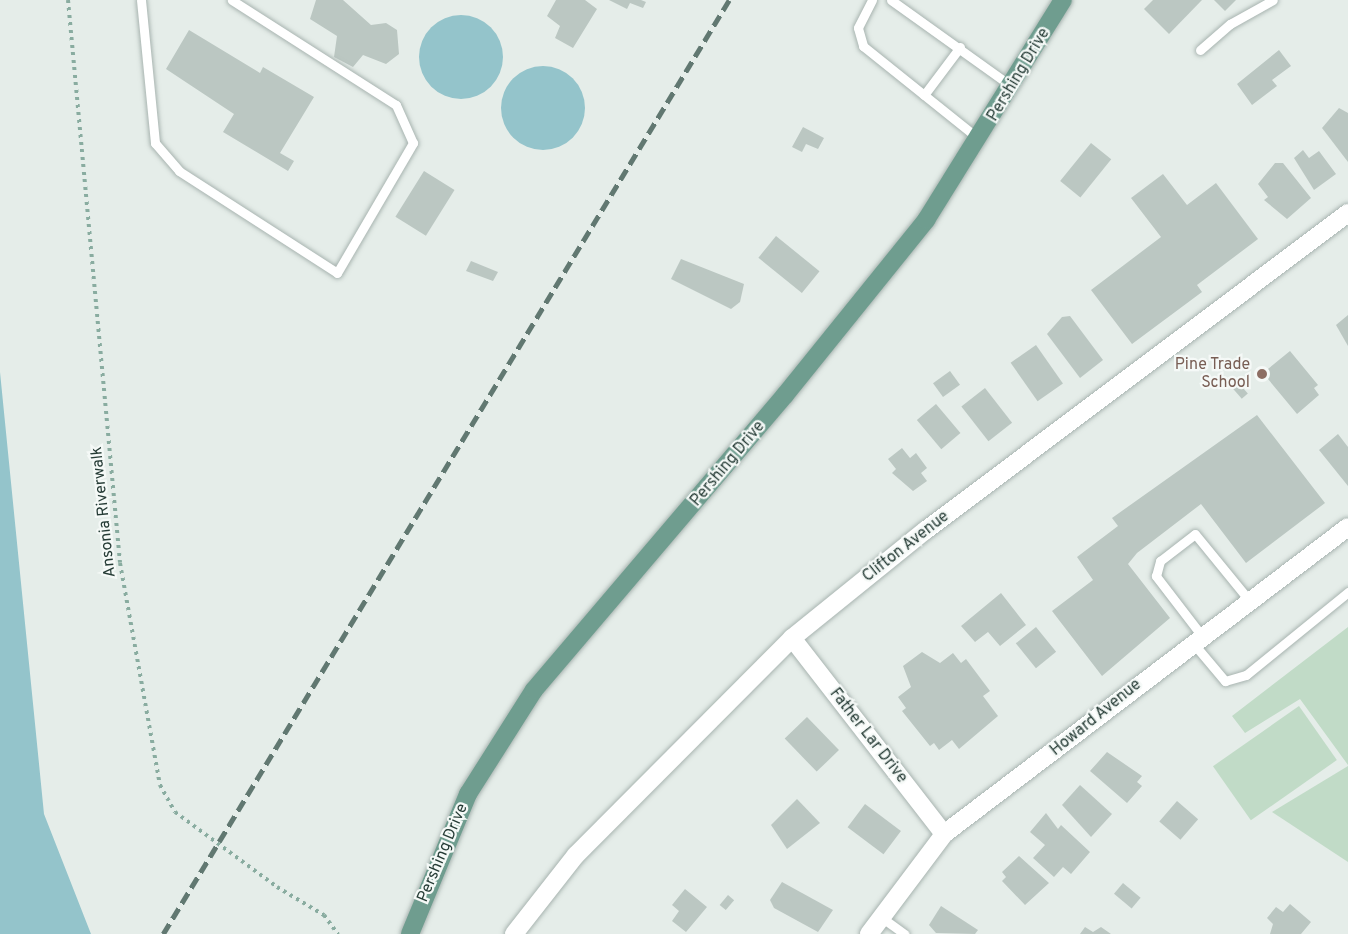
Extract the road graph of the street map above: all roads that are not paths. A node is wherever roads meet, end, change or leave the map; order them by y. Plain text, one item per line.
1 (141, 0) edge
2 (232, 0) edge
3 (872, 0) edge
4 (891, 0) edge
5 (1274, 0) edge
6 (1058, 2) edge
7 (960, 47) junction
8 (1200, 50) dead end
9 (1013, 87) junction
10 (924, 95) junction
11 (980, 140) junction
12 (1348, 213) edge
13 (1348, 527) edge
14 (1348, 592) edge
15 (1249, 600) junction
16 (792, 639) junction
17 (1197, 639) junction
18 (944, 834) junction
19 (881, 917) junction
20 (410, 934) edge
21 (514, 934) edge
22 (869, 934) edge
23 (904, 934) edge

1 - 2 lane
3 - 10 lane
4 - 7 lane
5 - 8 lane
6 - 9 main road, Pershing Drive
7 - 9 lane
7 - 10 lane
9 - 11 main road, Pershing Drive
10 - 11 lane
11 - 20 main road, Pershing Drive
12 - 16 main road, Clifton Avenue
13 - 15 main road, Howard Avenue
14 - 17 lane
15 - 17 main road, Howard Avenue
15 - 17 lane
16 - 18 main road, Father Lar Drive
16 - 21 main road, Clifton Avenue
17 - 18 main road, Howard Avenue
18 - 19 main road, Howard Avenue
19 - 22 main road, Howard Avenue
19 - 23 lane

